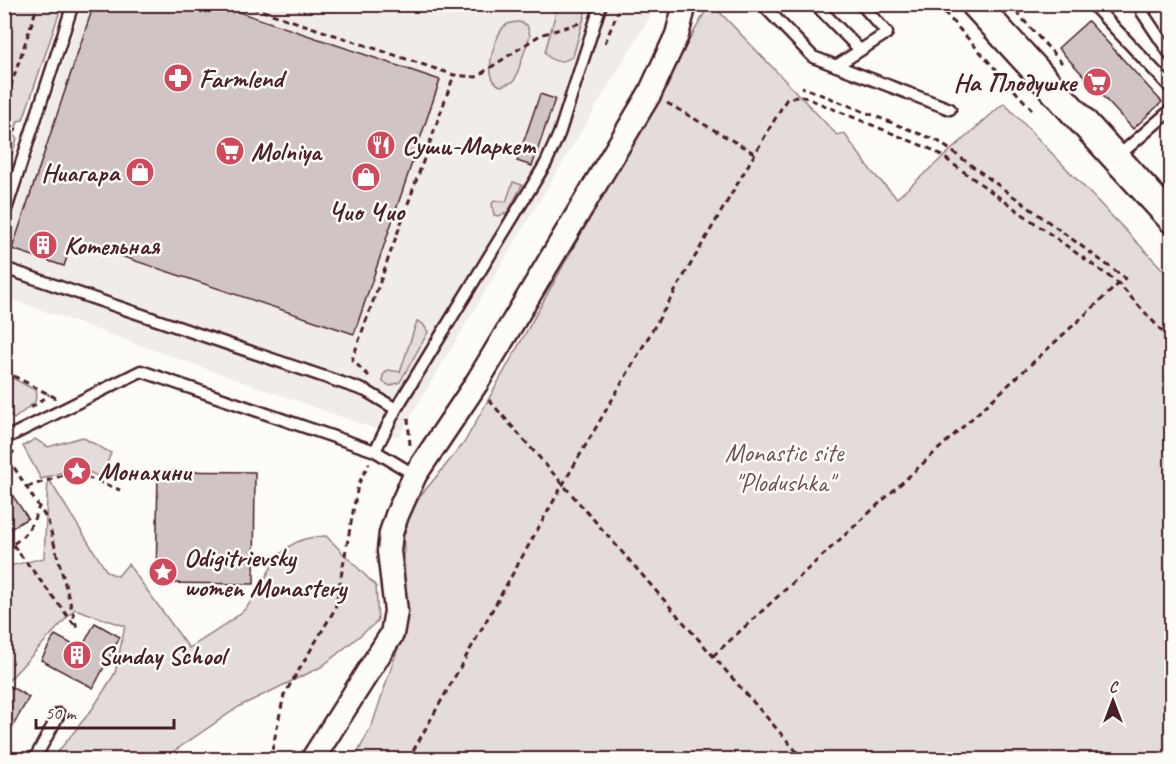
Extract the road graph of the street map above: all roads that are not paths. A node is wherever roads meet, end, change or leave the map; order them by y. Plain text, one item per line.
1 (73, 4) edge
2 (601, 4) edge
3 (685, 4) edge
4 (762, 4) edge
5 (815, 4) edge
6 (861, 4) edge
7 (975, 4) edge
8 (1092, 4) edge
9 (1150, 4) edge
10 (860, 50) junction
11 (1172, 57) edge
12 (836, 66) junction
13 (1172, 89) edge
14 (950, 109) dead end
15 (1172, 109) edge
16 (1116, 158) junction
17 (4, 216) edge
18 (1172, 219) edge
19 (4, 268) edge
20 (396, 409) junction
21 (4, 439) edge
22 (375, 451) junction
23 (415, 476) junction
24 (59, 714) dead end
25 (34, 759) edge
26 (312, 759) edge

1 - 17 lane
2 - 20 lane
3 - 23 street
4 - 12 lane
5 - 10 lane
6 - 10 lane
7 - 16 street
8 - 13 lane
9 - 11 lane
10 - 12 lane
12 - 14 lane
15 - 16 lane
16 - 18 street
19 - 20 lane
20 - 22 lane
21 - 22 lane
22 - 23 lane
23 - 26 street
24 - 25 lane

